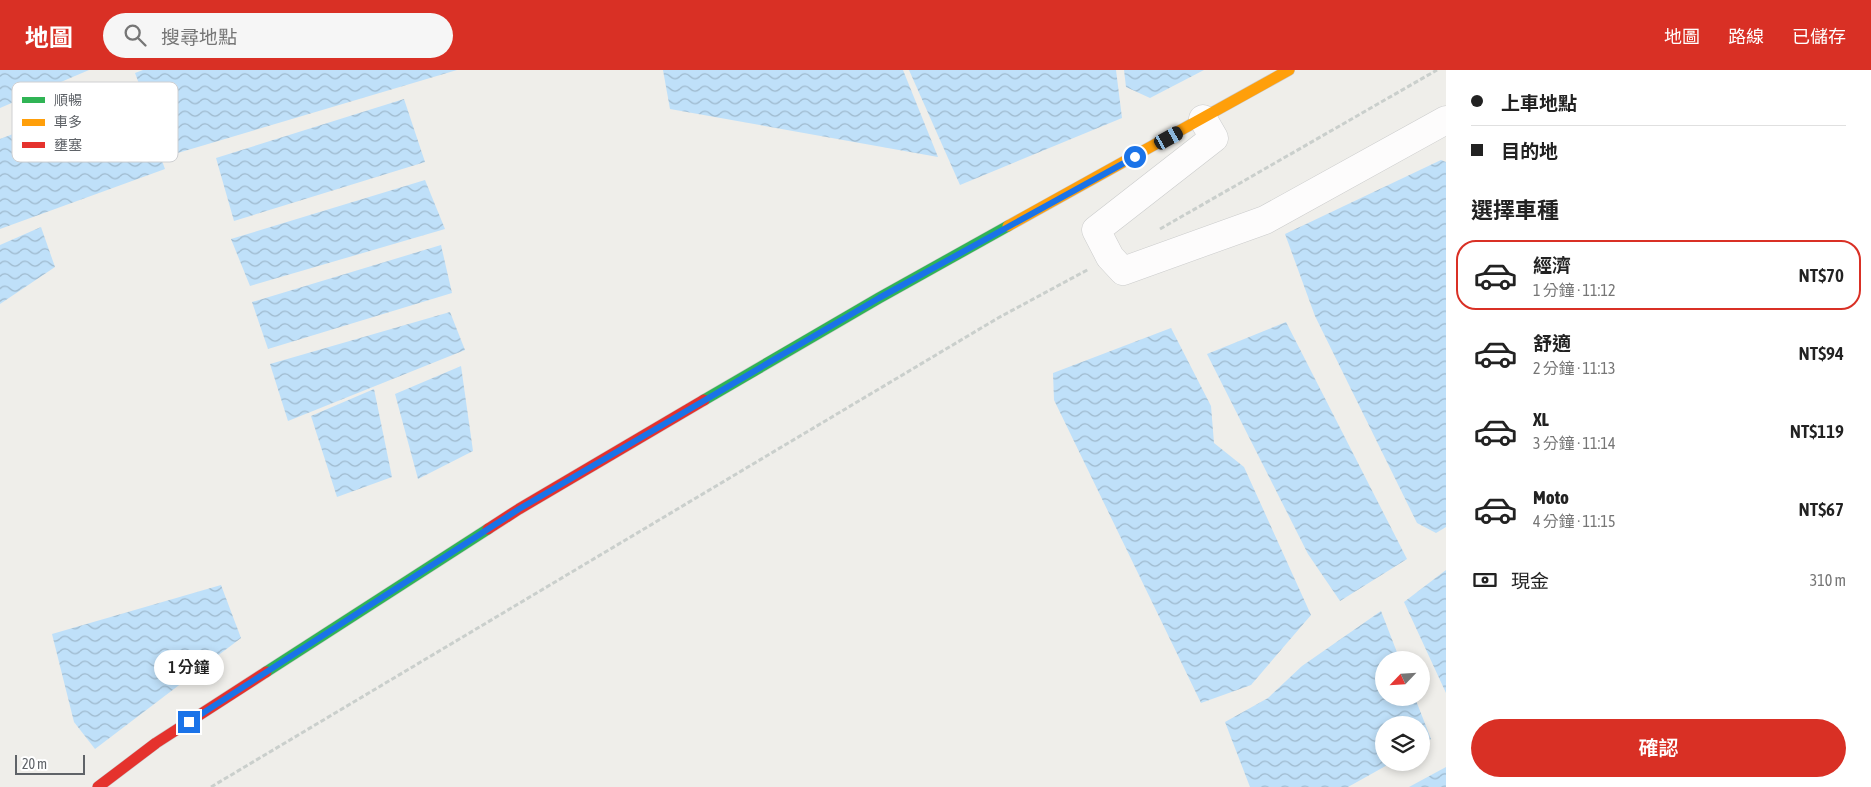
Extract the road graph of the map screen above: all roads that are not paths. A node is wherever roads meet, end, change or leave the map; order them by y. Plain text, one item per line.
1 (1289, 70) edge
2 (1203, 119) junction
3 (1446, 120) edge
4 (98, 787) edge

1 - 2 street
2 - 3 street
2 - 4 street

